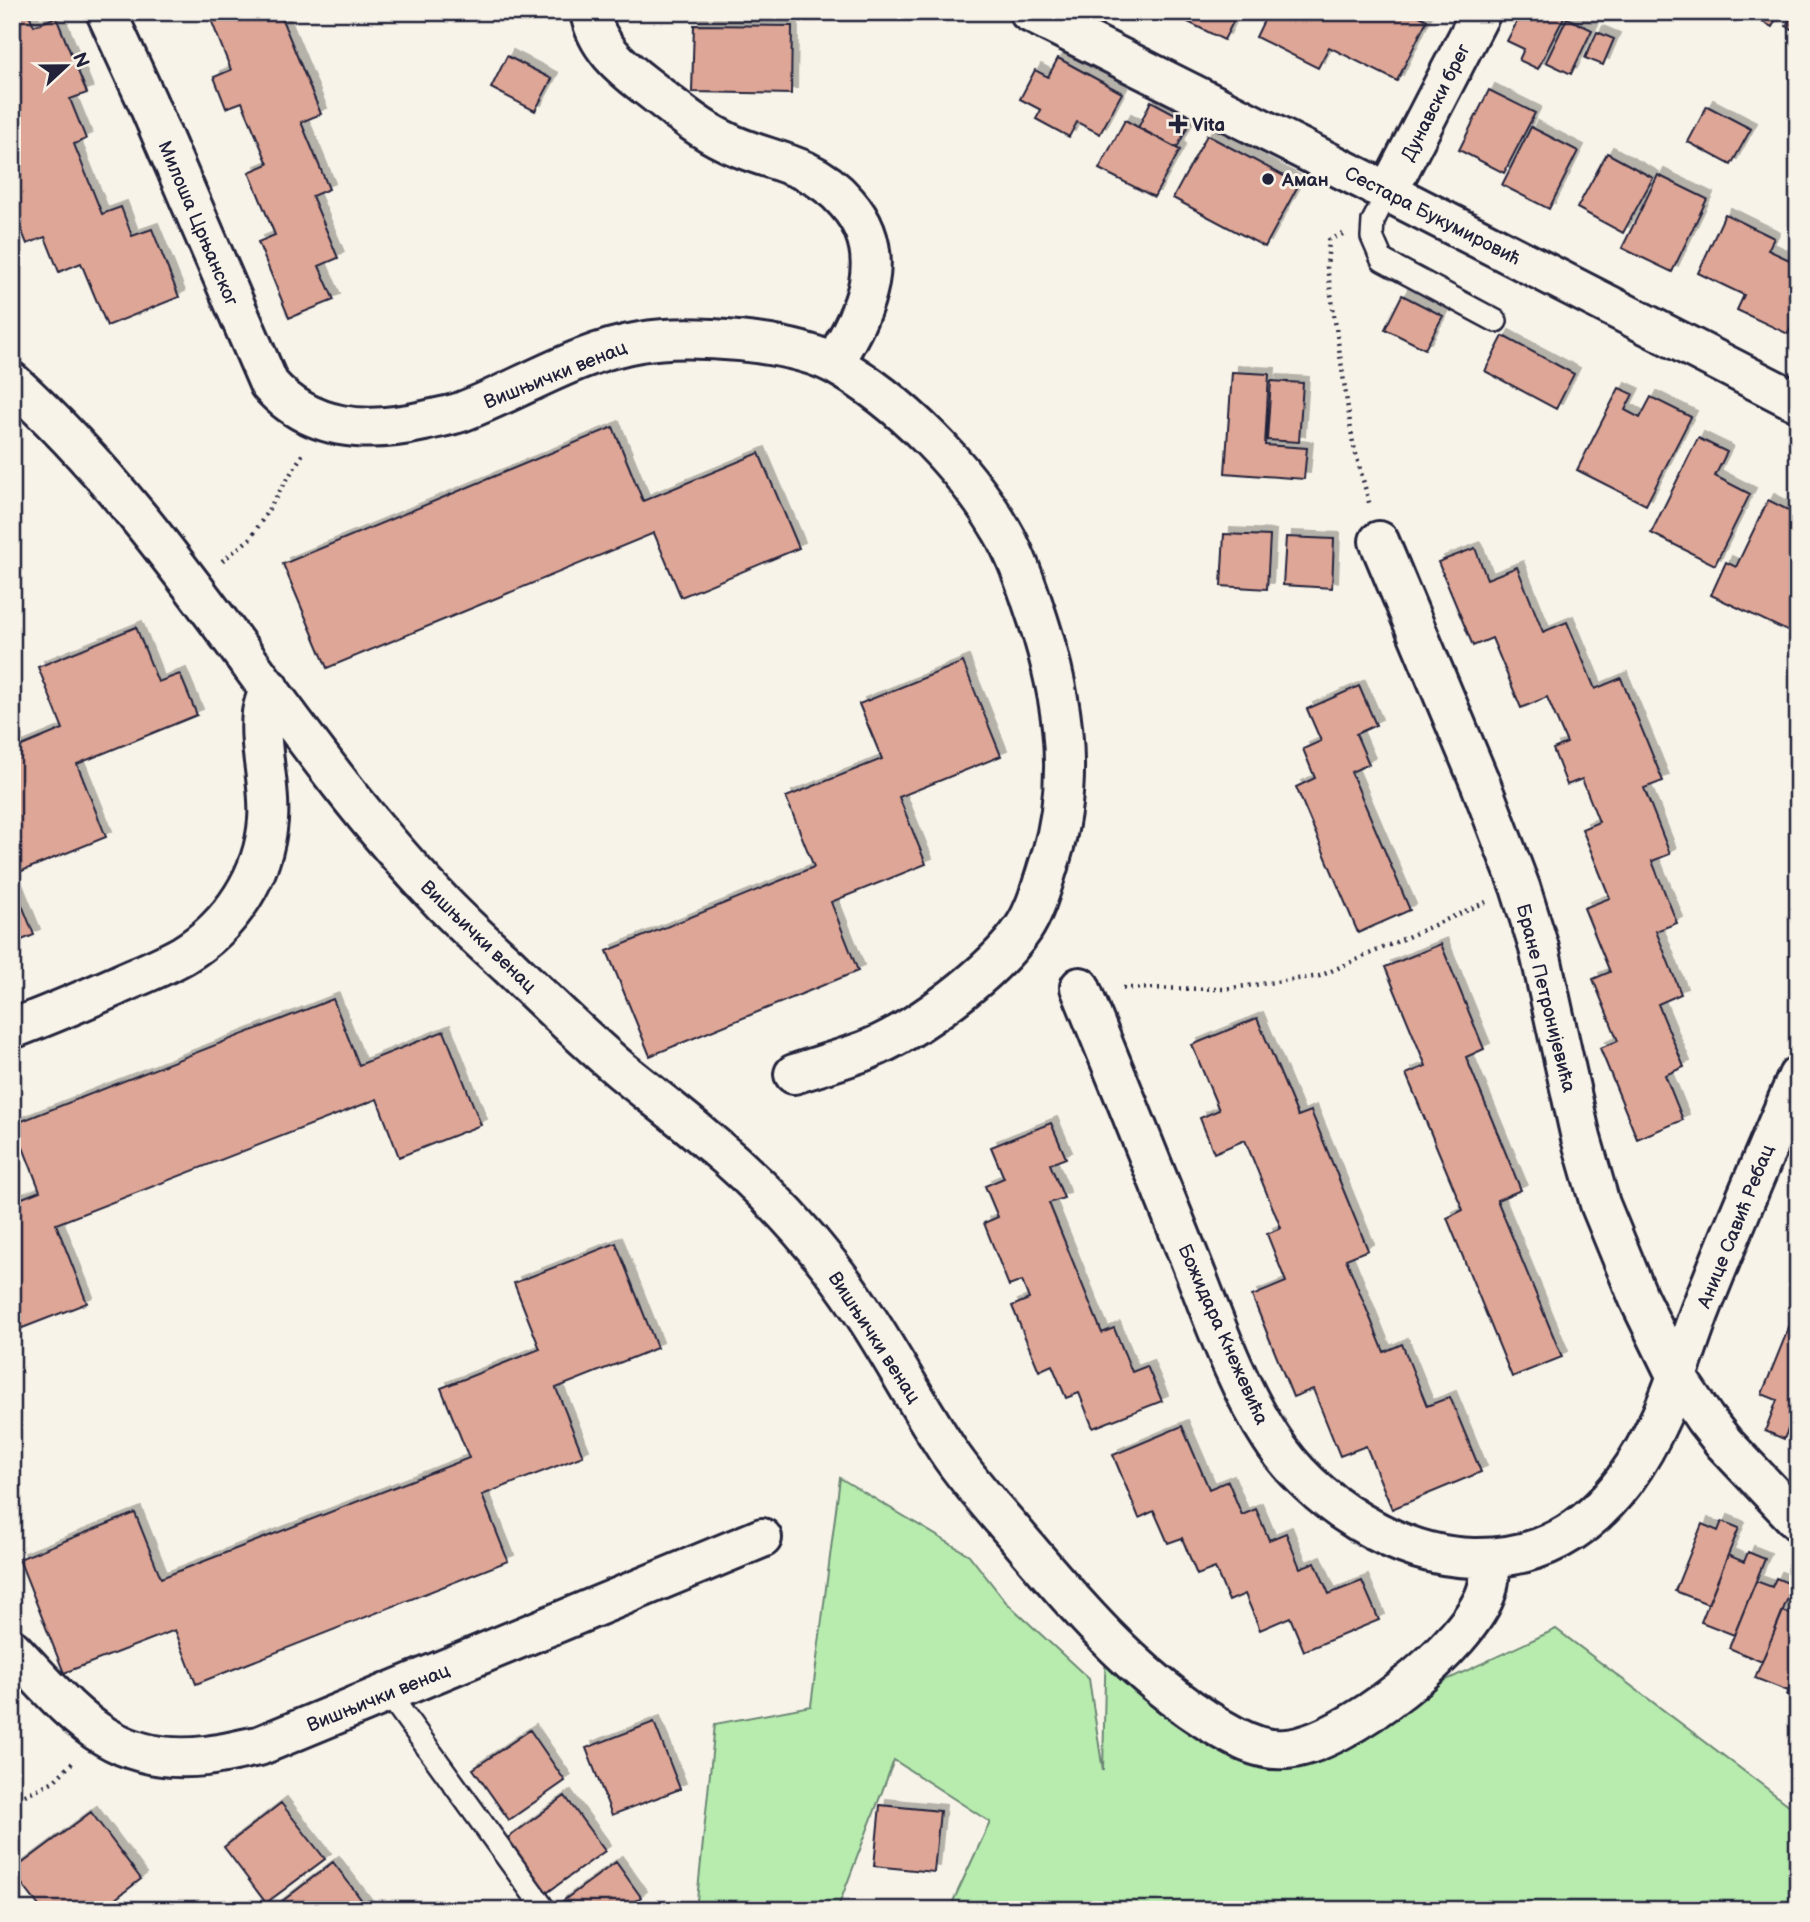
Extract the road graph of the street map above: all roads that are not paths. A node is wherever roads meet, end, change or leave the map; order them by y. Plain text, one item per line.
1 (106, 12) edge
2 (590, 12) edge
3 (1029, 12) edge
4 (1481, 12) edge
5 (1388, 192) junction
6 (1496, 321) dead end
7 (833, 363) junction
8 (12, 382) edge
9 (1798, 402) edge
10 (317, 419) joint
11 (1379, 541) road end
12 (269, 688) junction
13 (1080, 987) road end
14 (12, 1029) edge
15 (794, 1074) dead end
16 (1798, 1076) edge
17 (1678, 1379) junction
18 (1798, 1521) edge
19 (762, 1538) dead end
20 (1490, 1558) junction
21 (12, 1649) edge
22 (388, 1693) junction
23 (545, 1910) edge

1 - 10 street, Милоша Црњанског
2 - 7 street
3 - 5 street, Сестара Букумировић
4 - 5 street, Дунавски брег
5 - 6 lane
5 - 9 street, Сестара Букумировић
7 - 10 street, Вишњички венац
7 - 15 street, Вишњички венац
8 - 12 street, Вишњички венац
11 - 17 street, Бране Петронијевића
12 - 14 street
12 - 20 street, Вишњички венац
13 - 20 street, Божидара Кнежевића
16 - 17 street, Анице Савић Ребац
17 - 18 street
17 - 20 street, Анице Савић Ребац
19 - 22 street, Вишњички венац
21 - 22 street, Вишњички венац
22 - 23 lane

